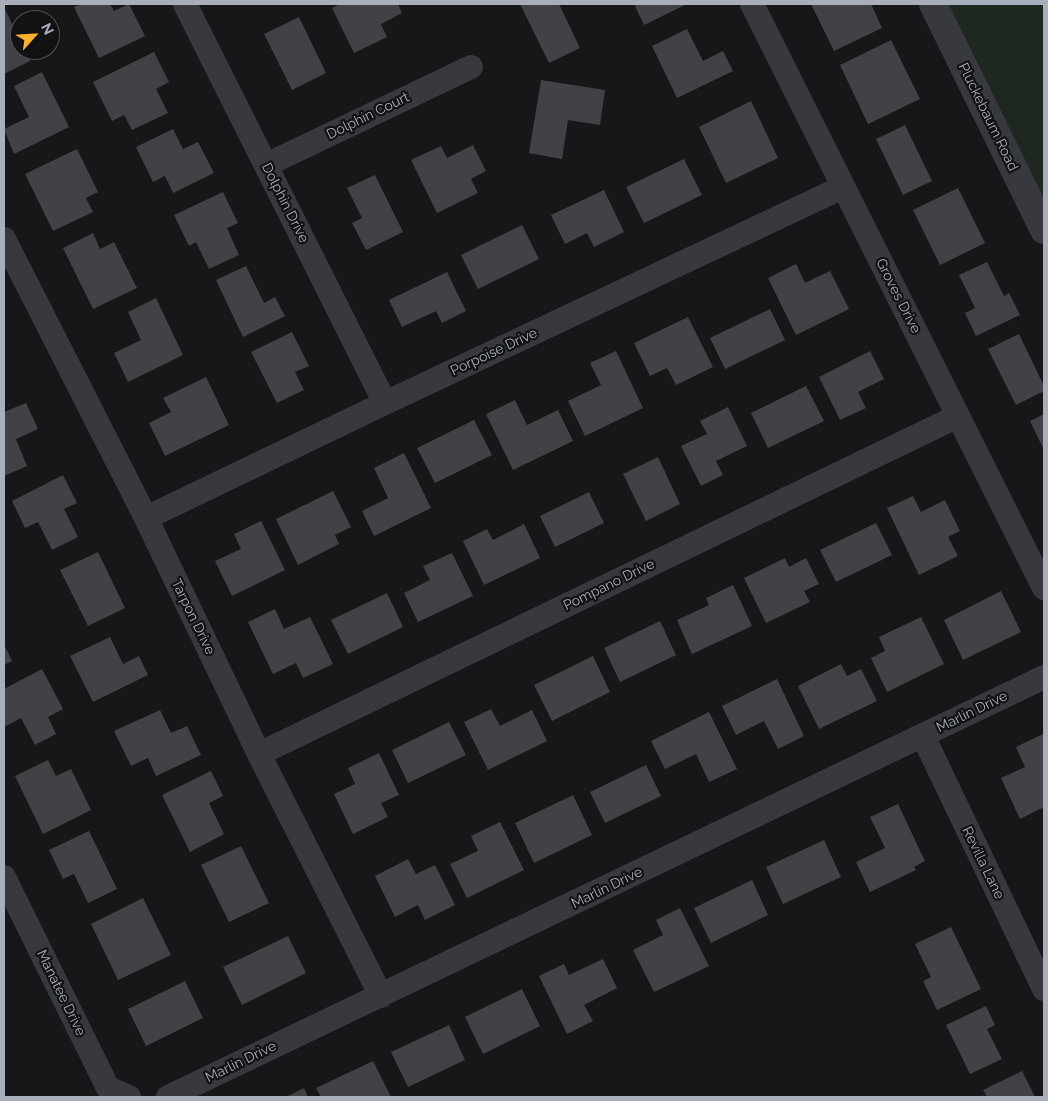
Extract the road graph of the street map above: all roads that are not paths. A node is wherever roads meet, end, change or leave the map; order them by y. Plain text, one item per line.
1 (185, 4) edge
2 (752, 4) edge
3 (933, 4) edge
4 (471, 66) dead end
5 (266, 165) junction
6 (843, 187) junction
7 (1044, 230) edge
8 (4, 239) edge
9 (385, 403) junction
10 (958, 416) junction
11 (146, 518) junction
12 (1044, 588) edge
13 (1044, 677) edge
14 (923, 736) junction
15 (259, 754) junction
16 (4, 877) edge
17 (1044, 990) edge
18 (381, 996) junction
19 (129, 1097) edge
20 (168, 1097) edge

1 - 5 street, Dolphin Drive
2 - 6 street, Groves Drive
3 - 7 street, Pluckebaum Road
4 - 5 street, Dolphin Court
5 - 9 street, Dolphin Drive
6 - 9 street, Porpoise Drive
6 - 10 street, Groves Drive
8 - 11 street, Tarpon Drive
9 - 11 street, Porpoise Drive
10 - 12 street, Groves Drive
10 - 15 street, Pompano Drive
11 - 15 street, Tarpon Drive
13 - 14 street, Marlin Drive
14 - 17 street, Revilla Lane
14 - 18 street, Marlin Drive
15 - 18 street, Tarpon Drive
16 - 19 street, Manatee Drive
18 - 20 street, Marlin Drive

